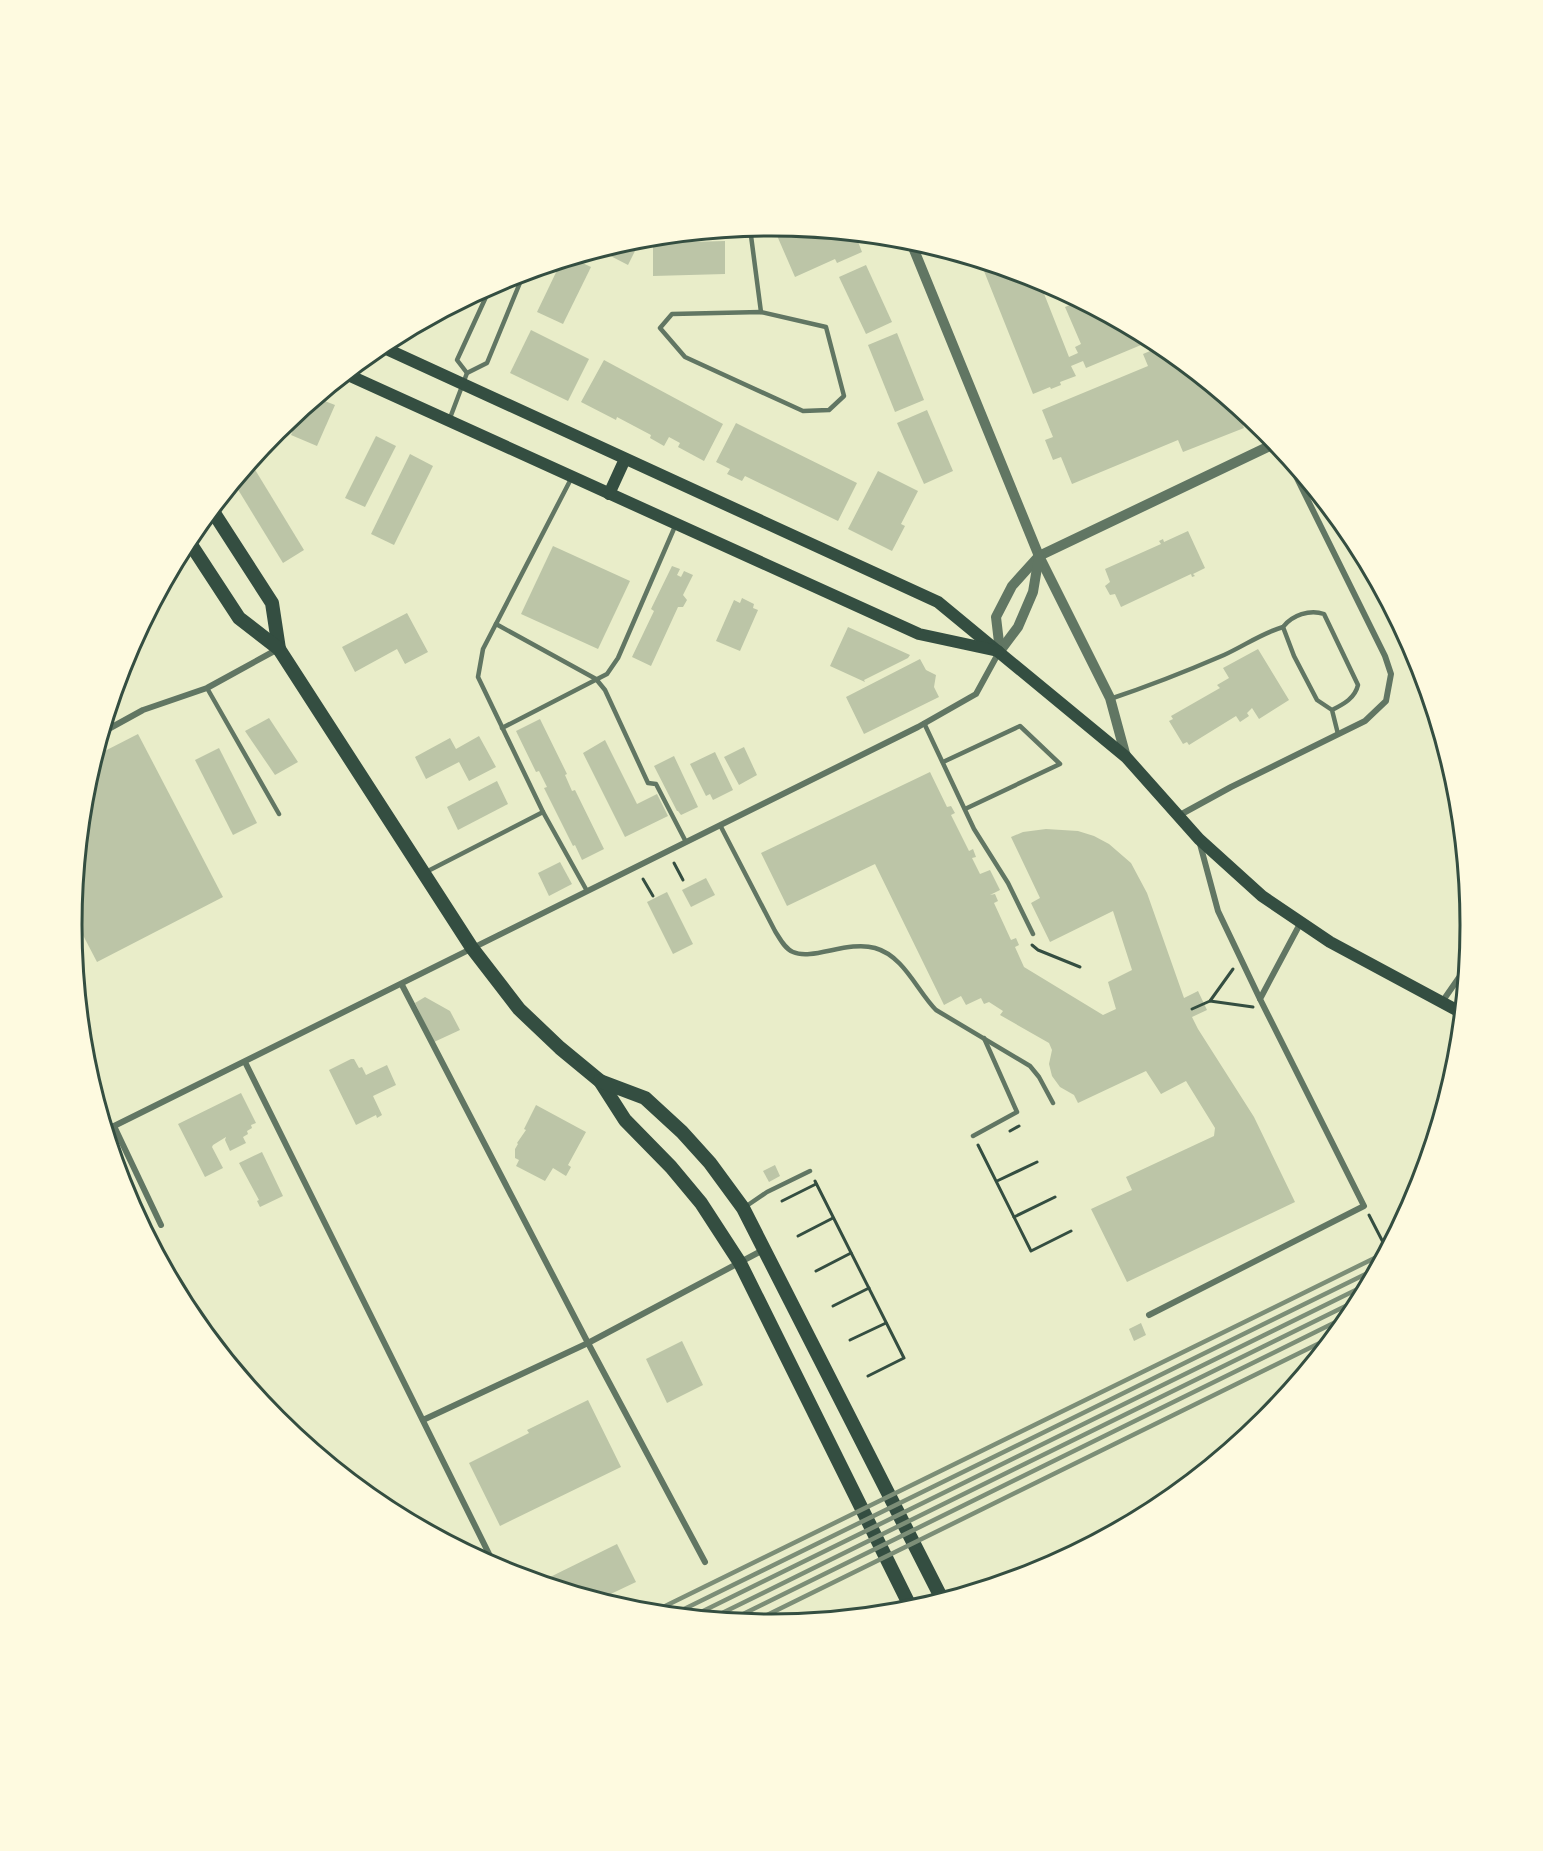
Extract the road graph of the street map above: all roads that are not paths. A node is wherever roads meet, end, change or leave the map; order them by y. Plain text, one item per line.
1 (751, 237) edge
2 (915, 252) edge
3 (519, 285) edge
4 (485, 300) edge
5 (761, 312) junction
6 (392, 351) edge
7 (354, 378) edge
8 (465, 379) junction
9 (449, 421) junction
10 (1268, 447) edge
11 (625, 459) junction
12 (572, 477) junction
13 (1299, 482) edge
14 (609, 494) junction
15 (217, 518) edge
16 (675, 524) junction
17 (195, 550) edge
18 (1039, 556) junction
19 (496, 624) junction
20 (1283, 627) junction
21 (279, 649) junction
22 (1000, 651) junction
23 (596, 679) junction
24 (207, 688) junction
25 (1110, 699) junction
26 (1332, 710) junction
27 (924, 723) junction
28 (112, 727) edge
29 (502, 728) junction
30 (1338, 734) junction
31 (1126, 757) junction
32 (942, 762) junction
33 (965, 809) junction
34 (543, 812) junction
35 (279, 814) dead end
36 (1178, 816) junction
37 (720, 825) junction
38 (1199, 839) junction
39 (686, 842) junction
40 (424, 874) junction
41 (588, 891) junction
42 (1301, 922) junction
43 (1033, 934) road end
44 (472, 948) junction
45 (1458, 979) edge
46 (402, 985) junction
47 (1260, 999) junction
48 (1442, 1002) junction
49 (1456, 1009) edge
50 (984, 1038) junction
51 (245, 1062) junction
52 (600, 1081) junction
53 (1053, 1103) dead end
54 (114, 1126) joint
55 (973, 1136) road end
56 (810, 1171) road end
57 (743, 1208) junction
58 (160, 1225) dead end
59 (765, 1249) junction
60 (740, 1263) junction
61 (1149, 1315) dead end
62 (588, 1343) junction
63 (423, 1420) junction
64 (489, 1553) edge
65 (705, 1562) dead end
66 (939, 1593) edge
67 (907, 1601) edge

1 - 5 lane
2 - 18 street
3 - 8 lane
4 - 8 lane
5 - 5 lane
6 - 8 main road
7 - 9 main road
8 - 9 lane
8 - 11 main road
9 - 12 main road
10 - 18 street
11 - 14 main road
11 - 22 main road
12 - 14 main road
12 - 19 lane
13 - 30 street
14 - 16 main road
15 - 21 main road
16 - 22 main road
16 - 23 lane
17 - 21 main road
18 - 22 street
18 - 22 street
18 - 25 street
19 - 23 lane
19 - 29 lane
20 - 25 lane
20 - 26 lane
20 - 26 lane
21 - 24 street
21 - 40 main road
22 - 27 street
22 - 31 main road
23 - 29 lane
23 - 39 lane
24 - 28 street
24 - 35 lane
25 - 31 street
26 - 30 lane
27 - 32 lane
27 - 37 street
29 - 34 lane
30 - 36 street
31 - 36 main road
32 - 33 lane
32 - 33 lane
33 - 43 lane
34 - 40 lane
34 - 41 lane
36 - 38 main road
37 - 39 street
37 - 50 lane
38 - 42 main road
38 - 47 street
39 - 41 street
40 - 44 main road
41 - 44 street
42 - 47 street
42 - 48 main road
44 - 46 street
44 - 52 main road
45 - 48 street
46 - 51 street
46 - 62 street
47 - 61 street
48 - 49 main road
50 - 53 lane
50 - 55 lane
51 - 54 street
51 - 63 street
52 - 57 main road
52 - 60 main road
54 - 58 street
56 - 57 lane
57 - 59 main road
59 - 60 street
59 - 66 main road
60 - 62 street
60 - 67 main road
62 - 63 street
62 - 65 street
63 - 64 street

